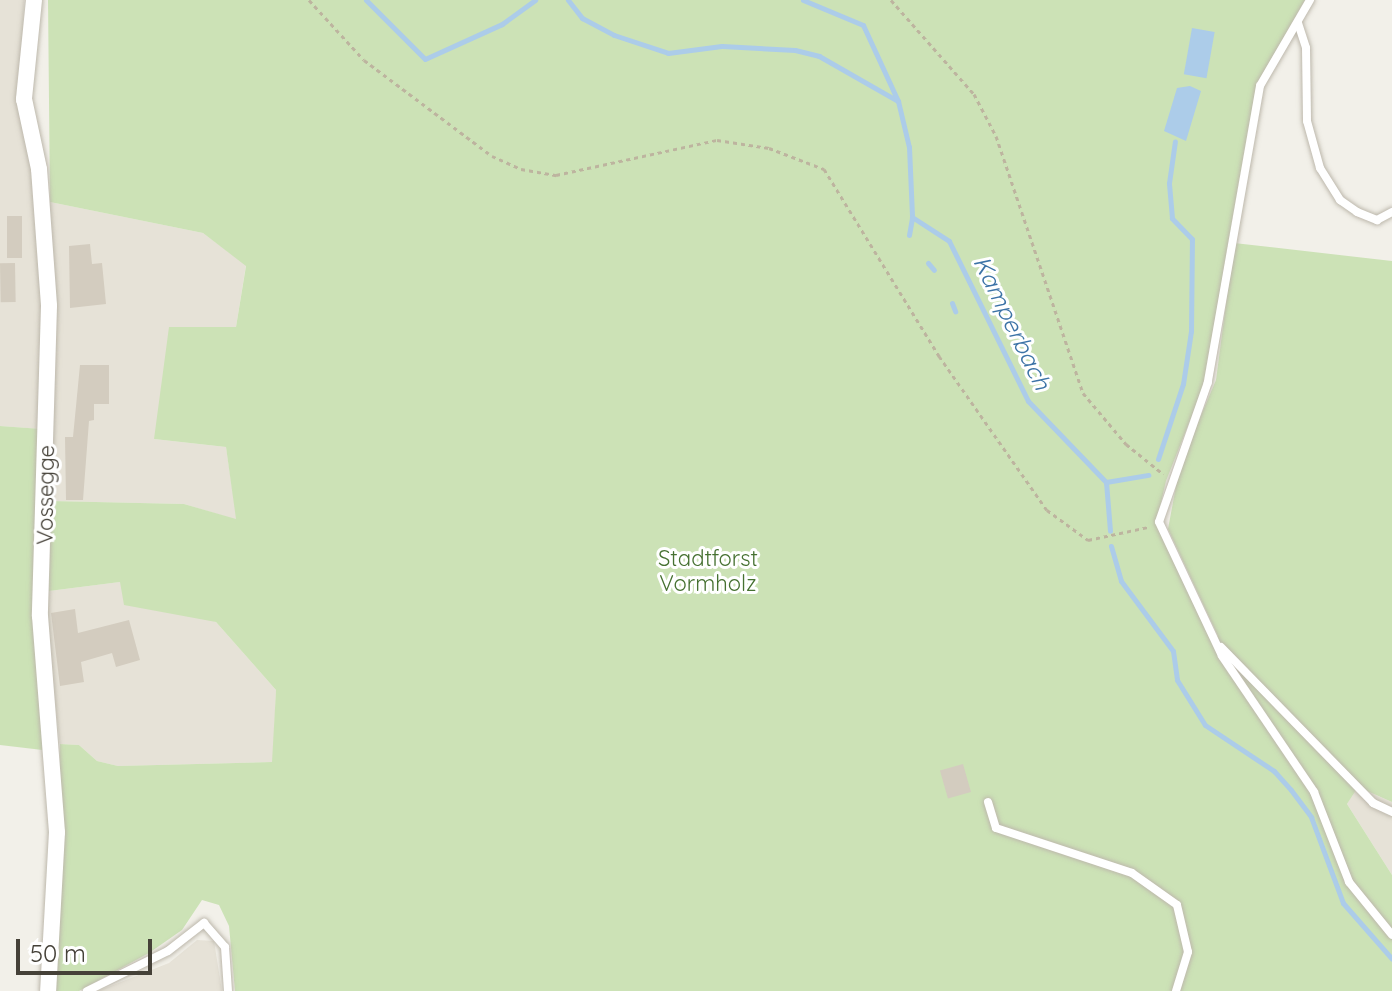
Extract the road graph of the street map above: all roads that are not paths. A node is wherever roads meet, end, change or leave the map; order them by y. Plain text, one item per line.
1 (34, 0) edge
2 (1310, 0) edge
3 (1298, 23) junction
4 (1392, 212) edge
5 (1221, 647) junction
6 (988, 802) dead end
7 (1392, 812) edge
8 (1392, 935) edge
9 (48, 991) edge
10 (87, 991) edge
11 (228, 991) edge
12 (1176, 991) edge

1 - 9 street, Vossegge
2 - 3 lane
3 - 4 lane
3 - 5 lane
5 - 7 lane
5 - 8 lane
6 - 12 lane
10 - 11 lane

